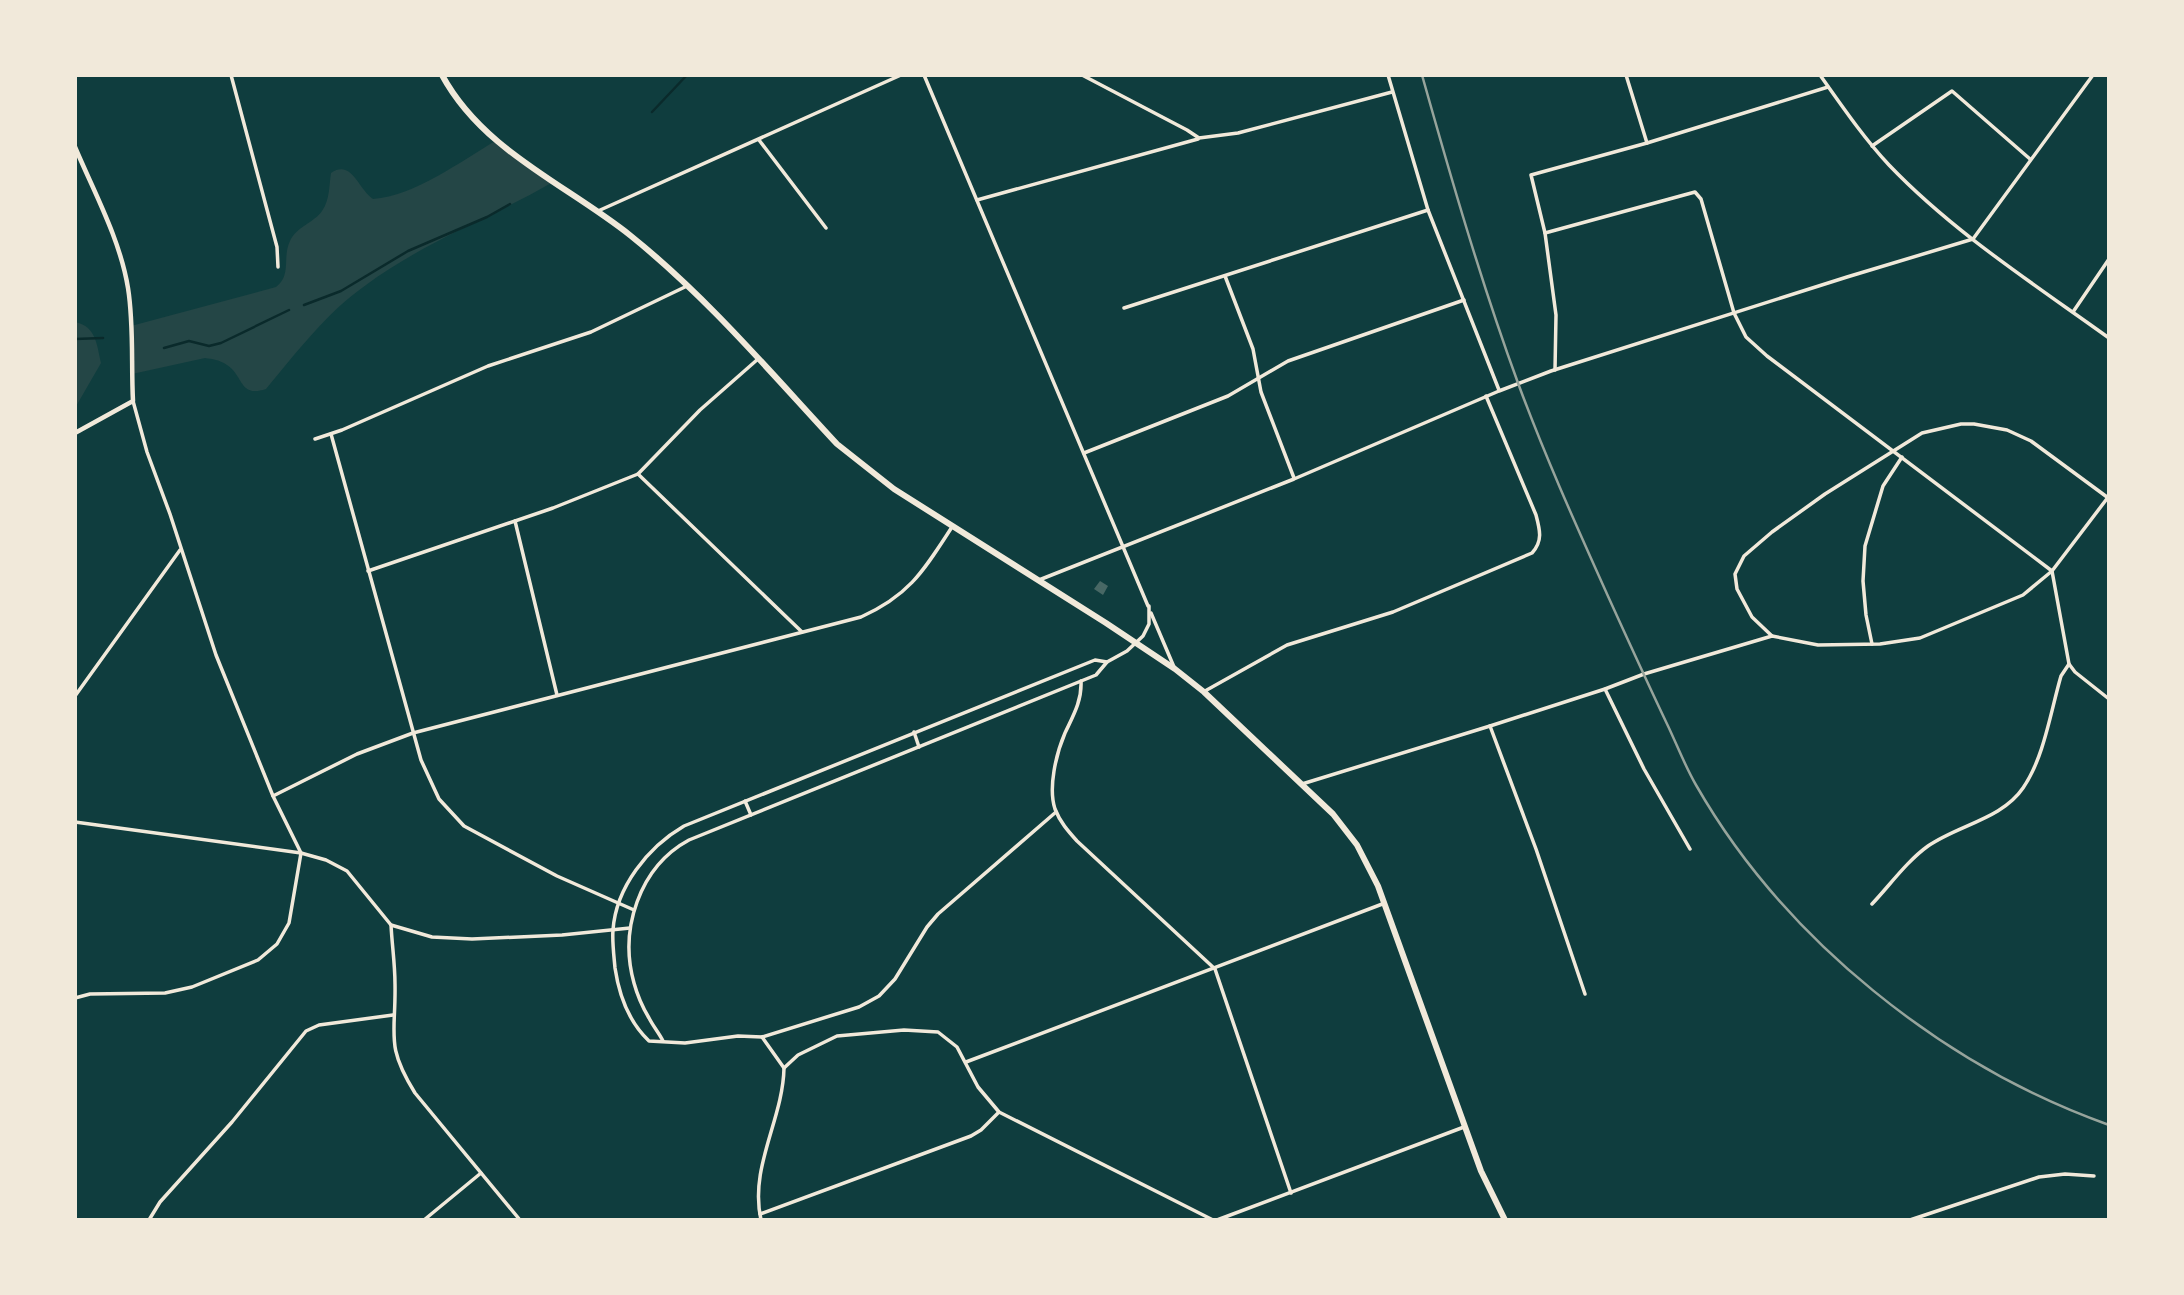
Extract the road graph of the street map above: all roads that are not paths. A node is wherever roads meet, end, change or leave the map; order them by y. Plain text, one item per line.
1 (231, 75) edge
2 (442, 75) edge
3 (901, 75) edge
4 (925, 75) edge
5 (1082, 75) edge
6 (1388, 75) edge
7 (1626, 75) edge
8 (1820, 75) edge
9 (2094, 75) edge
10 (1828, 87) junction
11 (1392, 92) junction
12 (1199, 138) junction
13 (759, 140) junction
14 (1647, 144) junction
15 (1872, 146) junction
16 (75, 147) edge
17 (2030, 160) junction
18 (977, 201) junction
19 (1428, 210) junction
20 (596, 212) junction
21 (825, 228) dead end
22 (1545, 233) junction
23 (1973, 239) junction
24 (2109, 259) edge
25 (278, 267) dead end
26 (1225, 276) junction
27 (687, 286) junction
28 (1465, 300) junction
29 (1125, 308) dead end
30 (2073, 312) junction
31 (1734, 313) junction
32 (2109, 338) edge
33 (758, 359) junction
34 (1555, 370) junction
35 (1258, 377) junction
36 (1499, 391) junction
37 (1486, 396) junction
38 (133, 401) junction
39 (75, 433) edge
40 (331, 434) junction
41 (315, 439) dead end
42 (1892, 450) junction
43 (1084, 453) junction
44 (1902, 457) junction
45 (638, 474) junction
46 (1294, 479) junction
47 (2108, 497) edge
48 (515, 521) junction
49 (952, 527) junction
50 (1123, 548) junction
51 (181, 549) junction
52 (368, 570) junction
53 (2052, 571) junction
54 (1037, 581) junction
55 (1149, 606) junction
56 (803, 633) junction
57 (1772, 636) junction
58 (1137, 643) junction
59 (1872, 644) junction
60 (1107, 662) junction
61 (2069, 664) junction
62 (1175, 669) junction
63 (1081, 681) junction
64 (1605, 689) junction
65 (1204, 692) junction
66 (558, 695) junction
67 (75, 696) edge
68 (2109, 699) edge
69 (1490, 726) junction
70 (914, 732) junction
71 (413, 733) junction
72 (919, 747) junction
73 (1302, 783) junction
74 (273, 796) junction
75 (745, 801) junction
76 (1056, 812) junction
77 (751, 815) junction
78 (75, 822) edge
79 (1690, 849) dead end
80 (301, 853) junction
81 (619, 903) junction
82 (1385, 903) junction
83 (1872, 904) dead end
84 (634, 910) junction
85 (391, 925) junction
86 (630, 928) junction
87 (612, 930) junction
88 (1214, 969) junction
89 (1585, 994) dead end
90 (75, 998) edge
91 (393, 1015) junction
92 (762, 1037) junction
93 (663, 1041) junction
94 (965, 1062) junction
95 (785, 1068) junction
96 (999, 1112) junction
97 (1465, 1127) junction
98 (481, 1173) junction
99 (2094, 1176) dead end
100 (1291, 1193) junction
101 (761, 1217) edge
102 (149, 1220) edge
103 (424, 1220) edge
104 (520, 1220) edge
105 (1215, 1220) edge
106 (1504, 1220) edge
107 (1910, 1220) edge

1 - 25 street
2 - 20 main road
3 - 13 street
4 - 18 street
5 - 12 street
6 - 11 street
7 - 14 street
8 - 10 street
9 - 17 street
10 - 14 street
10 - 15 street
11 - 12 street
11 - 19 street
12 - 18 street
13 - 20 street
13 - 21 street
14 - 22 street
15 - 17 street
15 - 23 street
16 - 38 street
17 - 23 street
18 - 43 street
19 - 26 street
19 - 28 street
20 - 27 main road
22 - 31 street
22 - 34 street
23 - 30 street
23 - 31 street
24 - 30 street
26 - 29 street
26 - 35 street
27 - 33 main road
27 - 40 street
28 - 35 street
28 - 36 street
30 - 32 street
31 - 34 street
31 - 42 street
33 - 45 street
33 - 49 main road
34 - 36 street
35 - 43 street
35 - 46 street
36 - 37 street
37 - 46 street
37 - 65 street
38 - 39 street
38 - 51 street
40 - 41 street
40 - 52 street
42 - 44 street
42 - 47 street
42 - 57 street
43 - 50 street
44 - 53 street
44 - 59 street
45 - 48 street
45 - 56 street
46 - 50 street
47 - 53 street
48 - 52 street
48 - 66 street
49 - 54 main road
49 - 56 street
50 - 54 street
50 - 55 street
51 - 67 street
51 - 74 street
52 - 71 street
53 - 59 street
53 - 61 street
54 - 58 main road
55 - 58 street
55 - 62 street
56 - 66 street
57 - 59 street
57 - 64 street
58 - 60 street
58 - 62 main road
60 - 63 street
60 - 70 street
61 - 68 street
61 - 83 street
62 - 65 main road
63 - 72 street
63 - 76 street
64 - 69 street
64 - 79 street
65 - 73 main road
66 - 71 street
69 - 73 street
69 - 89 street
70 - 72 street
70 - 75 street
71 - 74 street
71 - 81 street
72 - 77 street
73 - 82 main road
74 - 80 street
75 - 77 street
75 - 81 street
76 - 88 street
76 - 92 street
77 - 84 street
78 - 80 street
80 - 85 street
80 - 90 street
81 - 84 street
81 - 87 street
82 - 88 street
82 - 97 main road
84 - 86 street
85 - 87 street
85 - 91 street
86 - 87 street
86 - 93 street
87 - 93 street
88 - 94 street
88 - 100 street
91 - 98 street
91 - 102 street
92 - 93 street
92 - 95 street
94 - 95 street
94 - 96 street
95 - 101 street
96 - 101 street
96 - 105 street
97 - 100 street
97 - 106 main road
98 - 103 street
98 - 104 street
99 - 107 street
100 - 105 street

